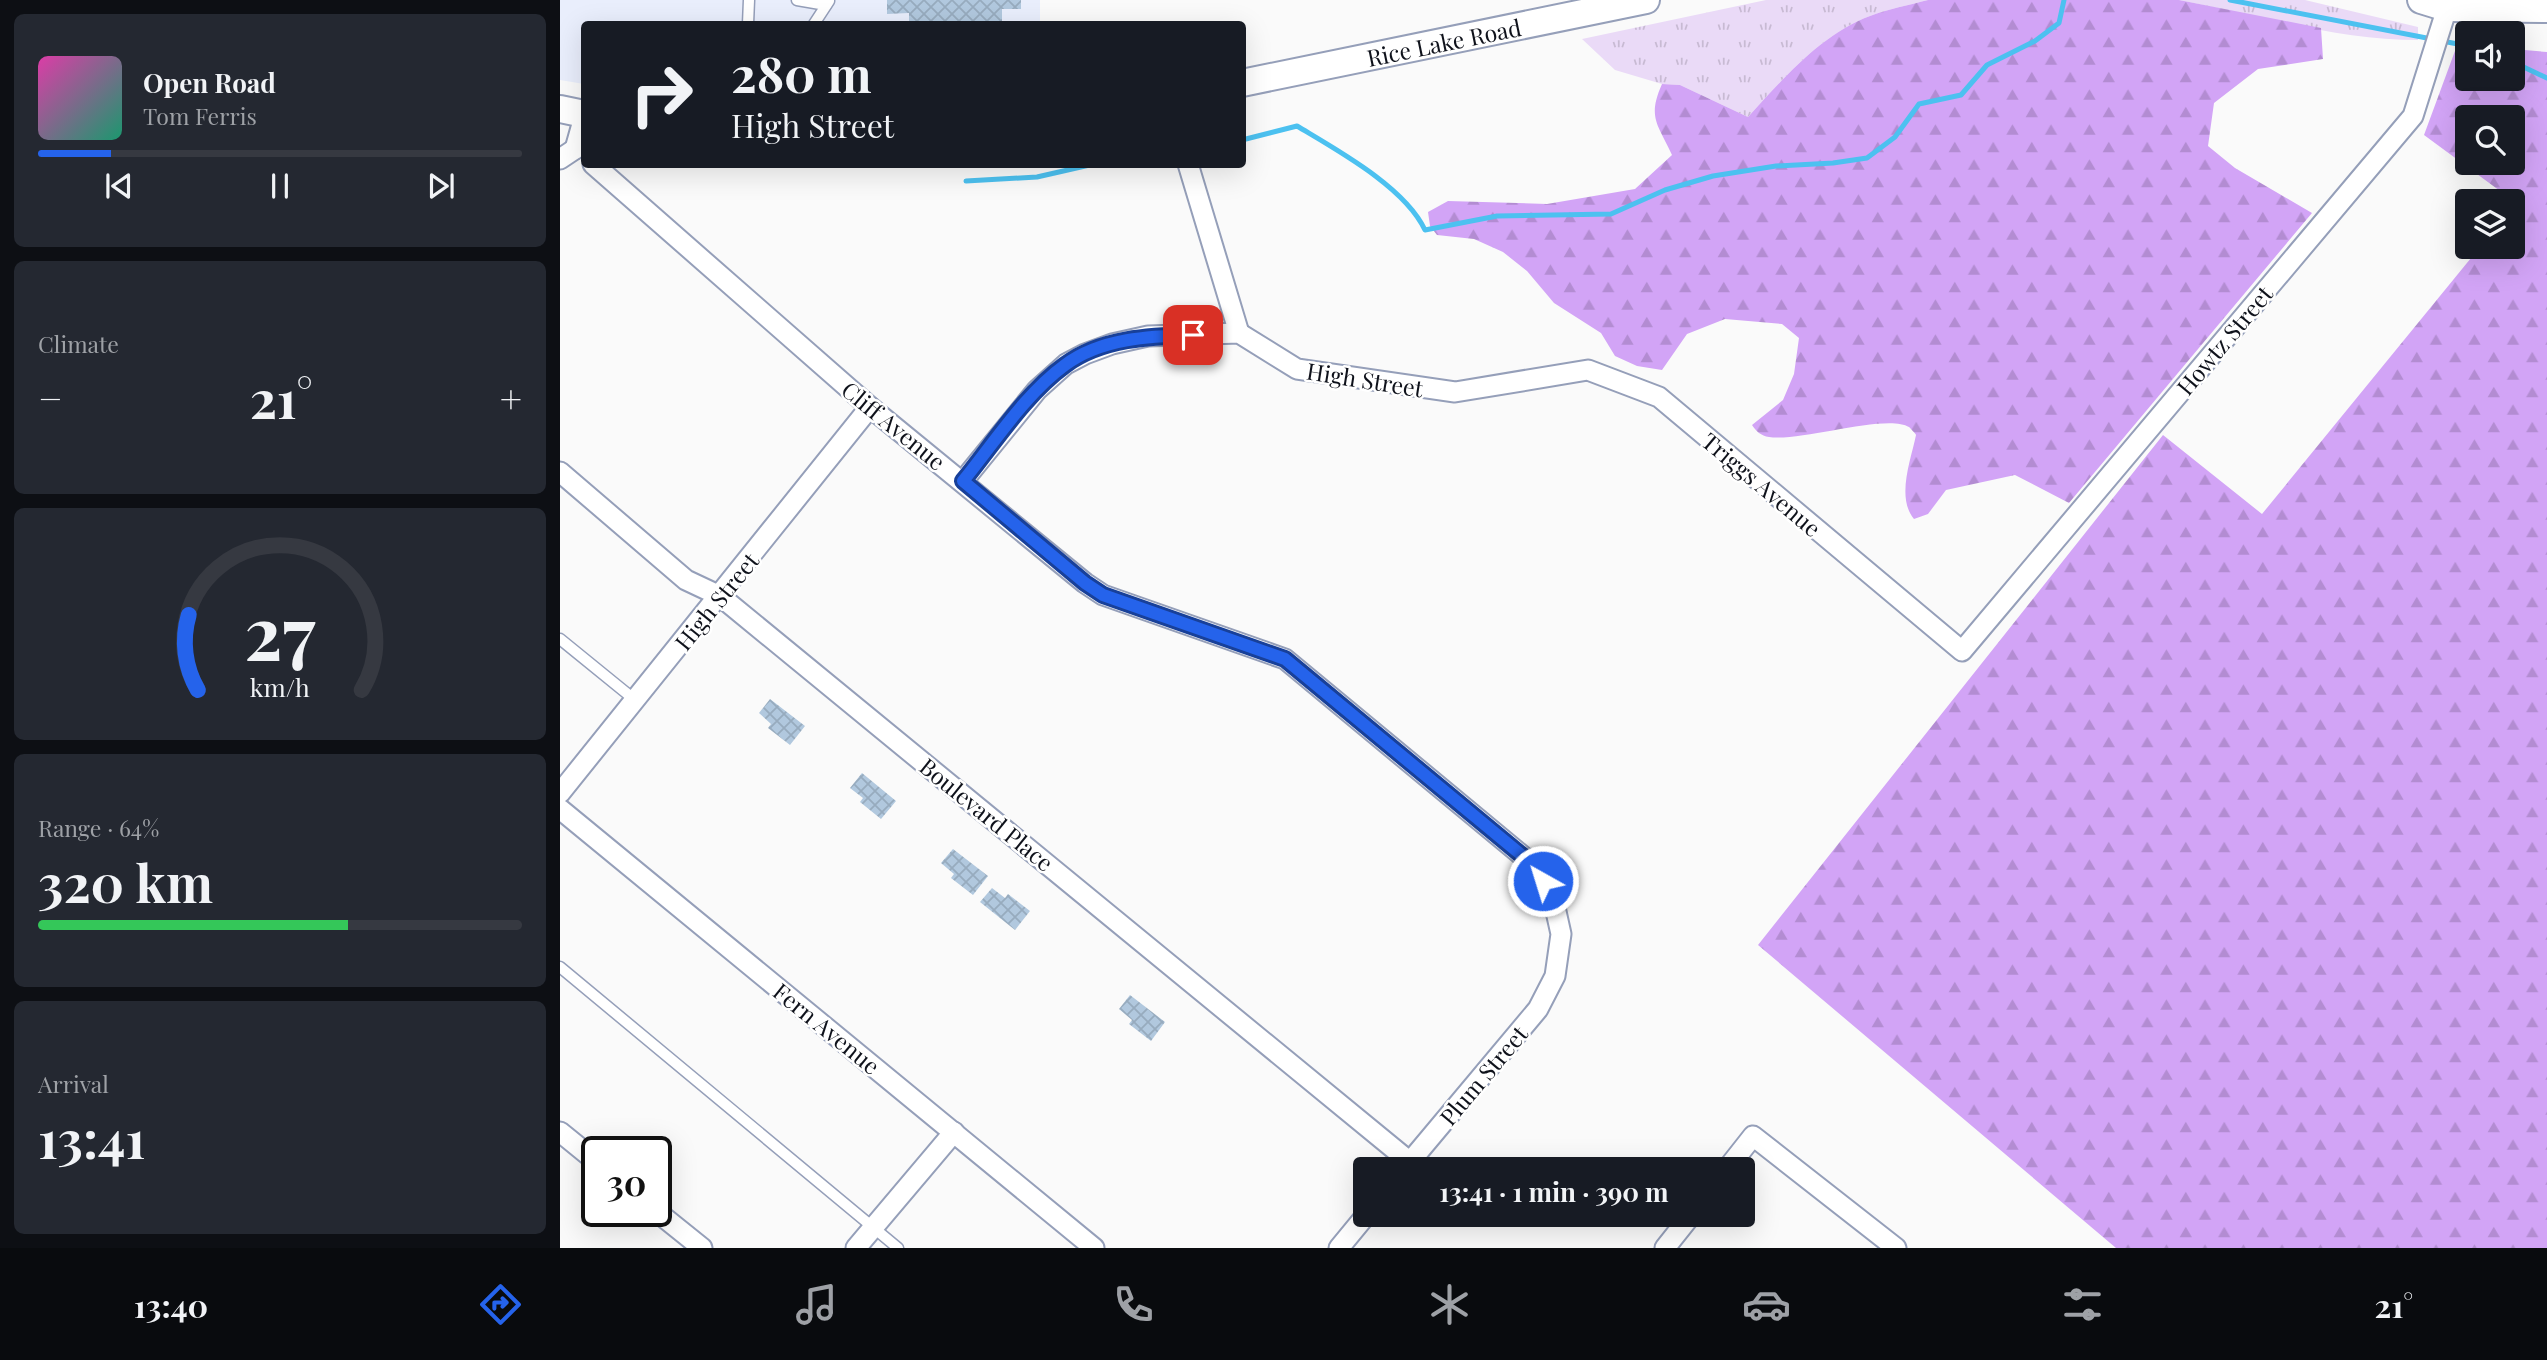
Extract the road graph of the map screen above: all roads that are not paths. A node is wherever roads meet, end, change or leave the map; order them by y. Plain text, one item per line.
1 (749, 0) edge
2 (797, 0) edge
3 (2421, 0) edge
4 (1637, 1) edge
5 (828, 2) edge
6 (2447, 8) junction
7 (2547, 9) edge
8 (748, 21) edge
9 (816, 21) edge
10 (1246, 82) edge
11 (560, 109) edge
12 (581, 114) edge
13 (581, 126) edge
14 (573, 155) edge
15 (598, 168) edge
16 (1189, 168) edge
17 (1239, 333) junction
18 (1540, 379) joint
19 (870, 407) junction
20 (560, 472) edge
21 (963, 481) junction
22 (720, 596) junction
23 (560, 639) edge
24 (1962, 651) joint
25 (635, 700) junction
26 (560, 793) edge
27 (560, 809) edge
28 (560, 967) edge
29 (1555, 976) joint
30 (560, 1132) edge
31 (954, 1132) junction
32 (581, 1149) edge
33 (1397, 1157) edge
34 (1414, 1157) edge
35 (1736, 1157) edge
36 (672, 1224) edge
37 (873, 1227) junction
38 (1356, 1227) edge
39 (1682, 1227) edge
40 (702, 1248) edge
41 (856, 1248) edge
42 (898, 1248) edge
43 (1094, 1248) edge
44 (1339, 1248) edge
45 (1665, 1248) edge
46 (1896, 1248) edge

1 - 8 lane
2 - 5 lane
3 - 6 main road
4 - 10 main road, Rice Lake Road
5 - 9 lane
6 - 7 main road
6 - 24 street, Howtz Street
11 - 12 main road
13 - 14 street
15 - 19 street, Cliff Avenue
16 - 17 street
17 - 18 street, High Street
17 - 21 street
18 - 24 street, Triggs Avenue
19 - 21 street, Cliff Avenue
19 - 22 street, High Street
20 - 22 street, Boulevard Place
21 - 29 street, Cliff Avenue
22 - 25 street, High Street
22 - 33 street, Boulevard Place
23 - 25 lane
25 - 26 street, High Street
27 - 31 street, Fern Avenue
28 - 37 lane
29 - 34 street, Plum Street
30 - 32 street
31 - 37 street
31 - 43 street, Fern Avenue
35 - 46 street
36 - 40 street
37 - 41 street
37 - 42 lane
38 - 44 street
39 - 45 street

